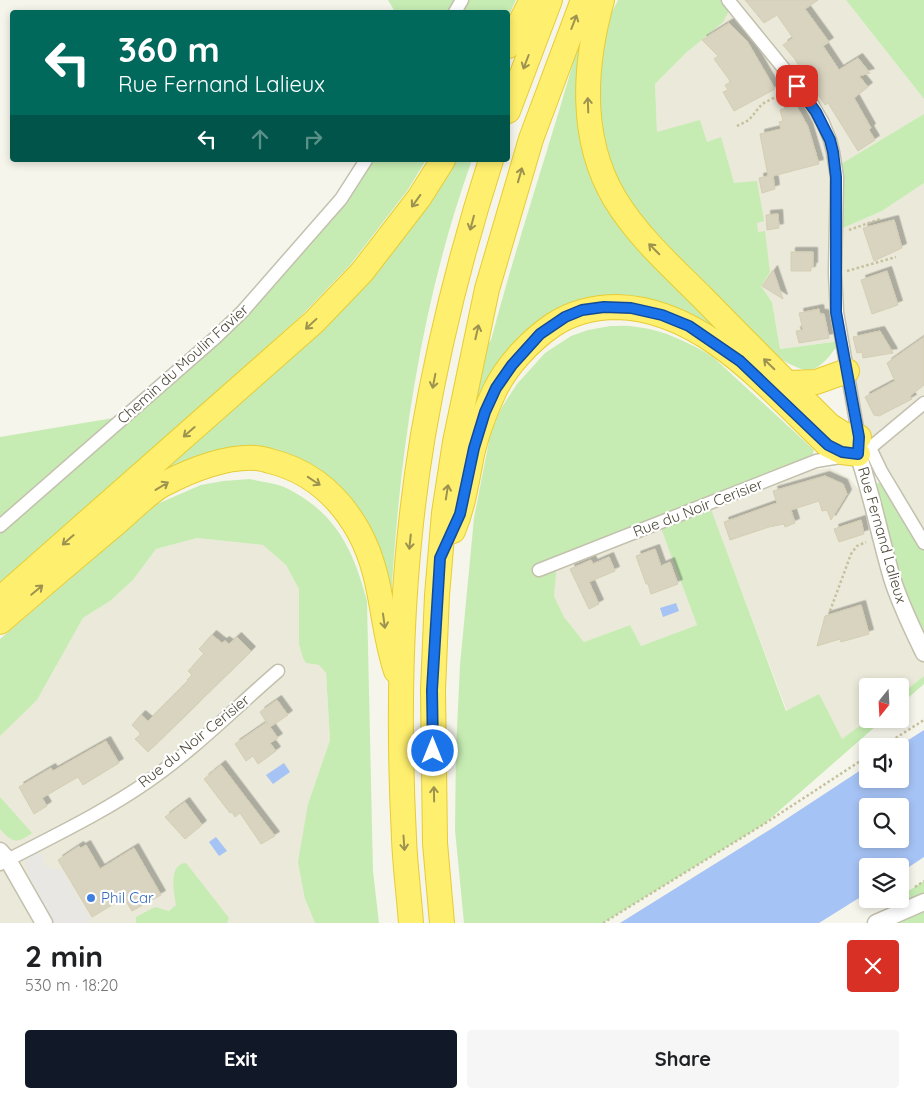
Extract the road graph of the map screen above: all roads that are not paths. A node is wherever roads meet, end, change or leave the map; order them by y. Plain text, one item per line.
1 (532, 0) edge
2 (550, 0) edge
3 (583, 0) edge
4 (602, 0) edge
5 (728, 0) edge
6 (510, 42) edge
7 (510, 106) edge
8 (365, 162) edge
9 (442, 162) edge
10 (490, 162) edge
11 (847, 371) junction
12 (788, 383) junction
13 (924, 403) edge
14 (862, 447) junction
15 (0, 526) edge
16 (924, 543) edge
17 (440, 558) junction
18 (539, 570) dead end
19 (0, 599) edge
20 (0, 622) edge
21 (924, 653) edge
22 (278, 671) dead end
23 (402, 689) junction
24 (3, 858) edge
25 (924, 902) edge
26 (44, 923) edge
27 (411, 923) edge
28 (442, 923) edge
29 (876, 923) edge

1 - 6 highway
2 -> 7 highway
17 -> 3 highway
12 -> 4 highway
5 - 11 street, Rue Fernand Lalieux
8 - 15 street, Chemin du Moulin Favier
9 -> 19 highway
10 -> 23 highway
11 - 12 highway
11 - 14 street, Rue Fernand Lalieux
12 - 14 highway
13 - 14 street
14 - 16 street, Rue Fernand Lalieux
14 - 17 highway
14 - 18 street, Rue du Noir Cerisier
14 - 21 street, Rue Fernand Lalieux
28 -> 17 highway
20 -> 23 highway
22 - 24 street, Rue du Noir Cerisier
23 -> 27 highway
24 - 26 street
25 - 29 street

